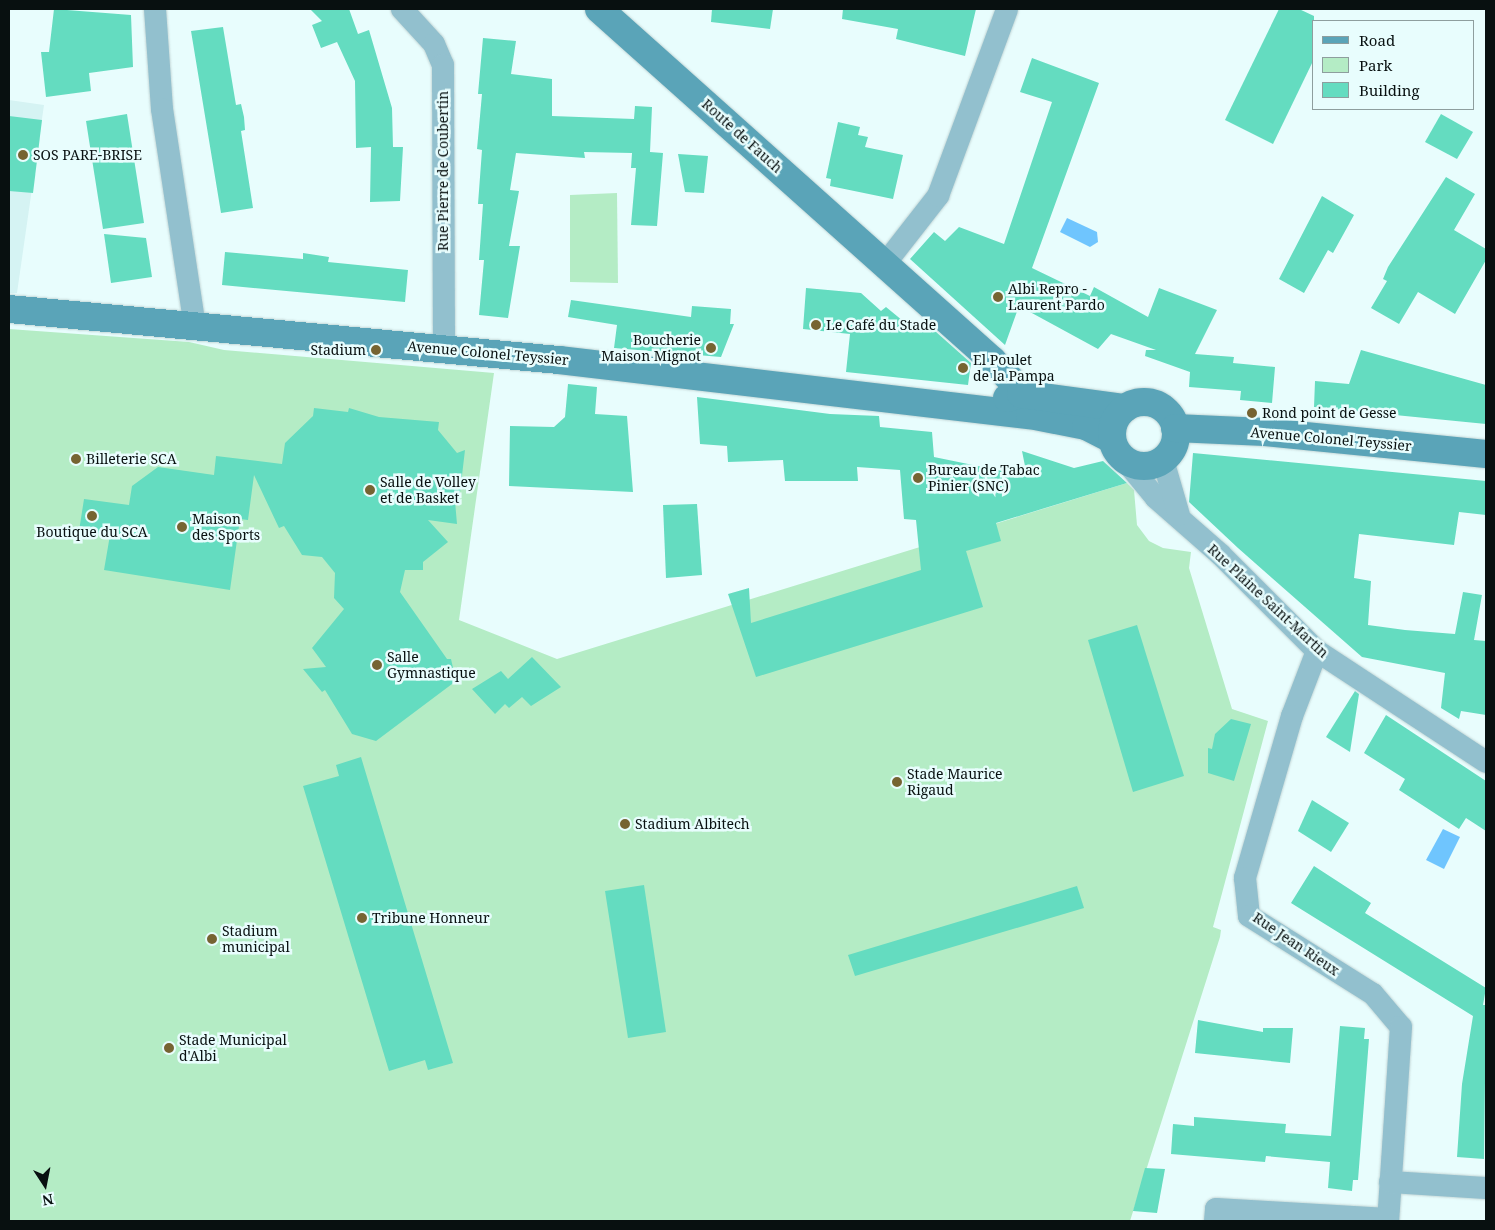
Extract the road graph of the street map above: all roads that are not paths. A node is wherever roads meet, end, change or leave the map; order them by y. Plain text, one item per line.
1 (155, 9) edge
2 (402, 9) edge
3 (599, 9) edge
4 (1007, 9) edge
5 (884, 264) junction
6 (9, 309) edge
7 (195, 326) junction
8 (444, 348) junction
9 (1025, 395) junction
10 (966, 408) junction
11 (1125, 408) junction
12 (1175, 428) junction
13 (1118, 449) junction
14 (1486, 454) edge
15 (1162, 460) junction
16 (1181, 521) junction
17 (1317, 651) junction
18 (1486, 762) edge
19 (1390, 1182) junction
20 (1486, 1188) edge
21 (1388, 1220) edge
22 (1215, 1221) edge

1 - 7 street
2 - 8 street, Rue Pierre de Coubertin
3 - 5 main road, Route de Fauch
4 - 5 street
5 - 9 main road, Route de Fauch
6 - 7 main road, Avenue Colonel Teyssier
7 - 8 main road, Avenue Colonel Teyssier
8 - 10 main road, Avenue Colonel Teyssier
9 - 10 main road, Avenue Colonel Teyssier
9 - 11 main road, Avenue Colonel Teyssier
10 - 13 main road, Avenue Colonel Teyssier
11 - 12 main road
11 - 13 main road
12 - 14 main road, Avenue Colonel Teyssier
12 - 15 main road
13 - 15 main road
13 - 16 street
15 - 16 street, Rue Plaine Saint-Martin
16 - 17 street, Rue Plaine Saint-Martin
17 - 18 street, Rue Plaine Saint-Martin
17 - 19 street, Rue Jean Rieux
19 - 20 street
19 - 21 street, Rue Jean Rieux
21 - 22 street

